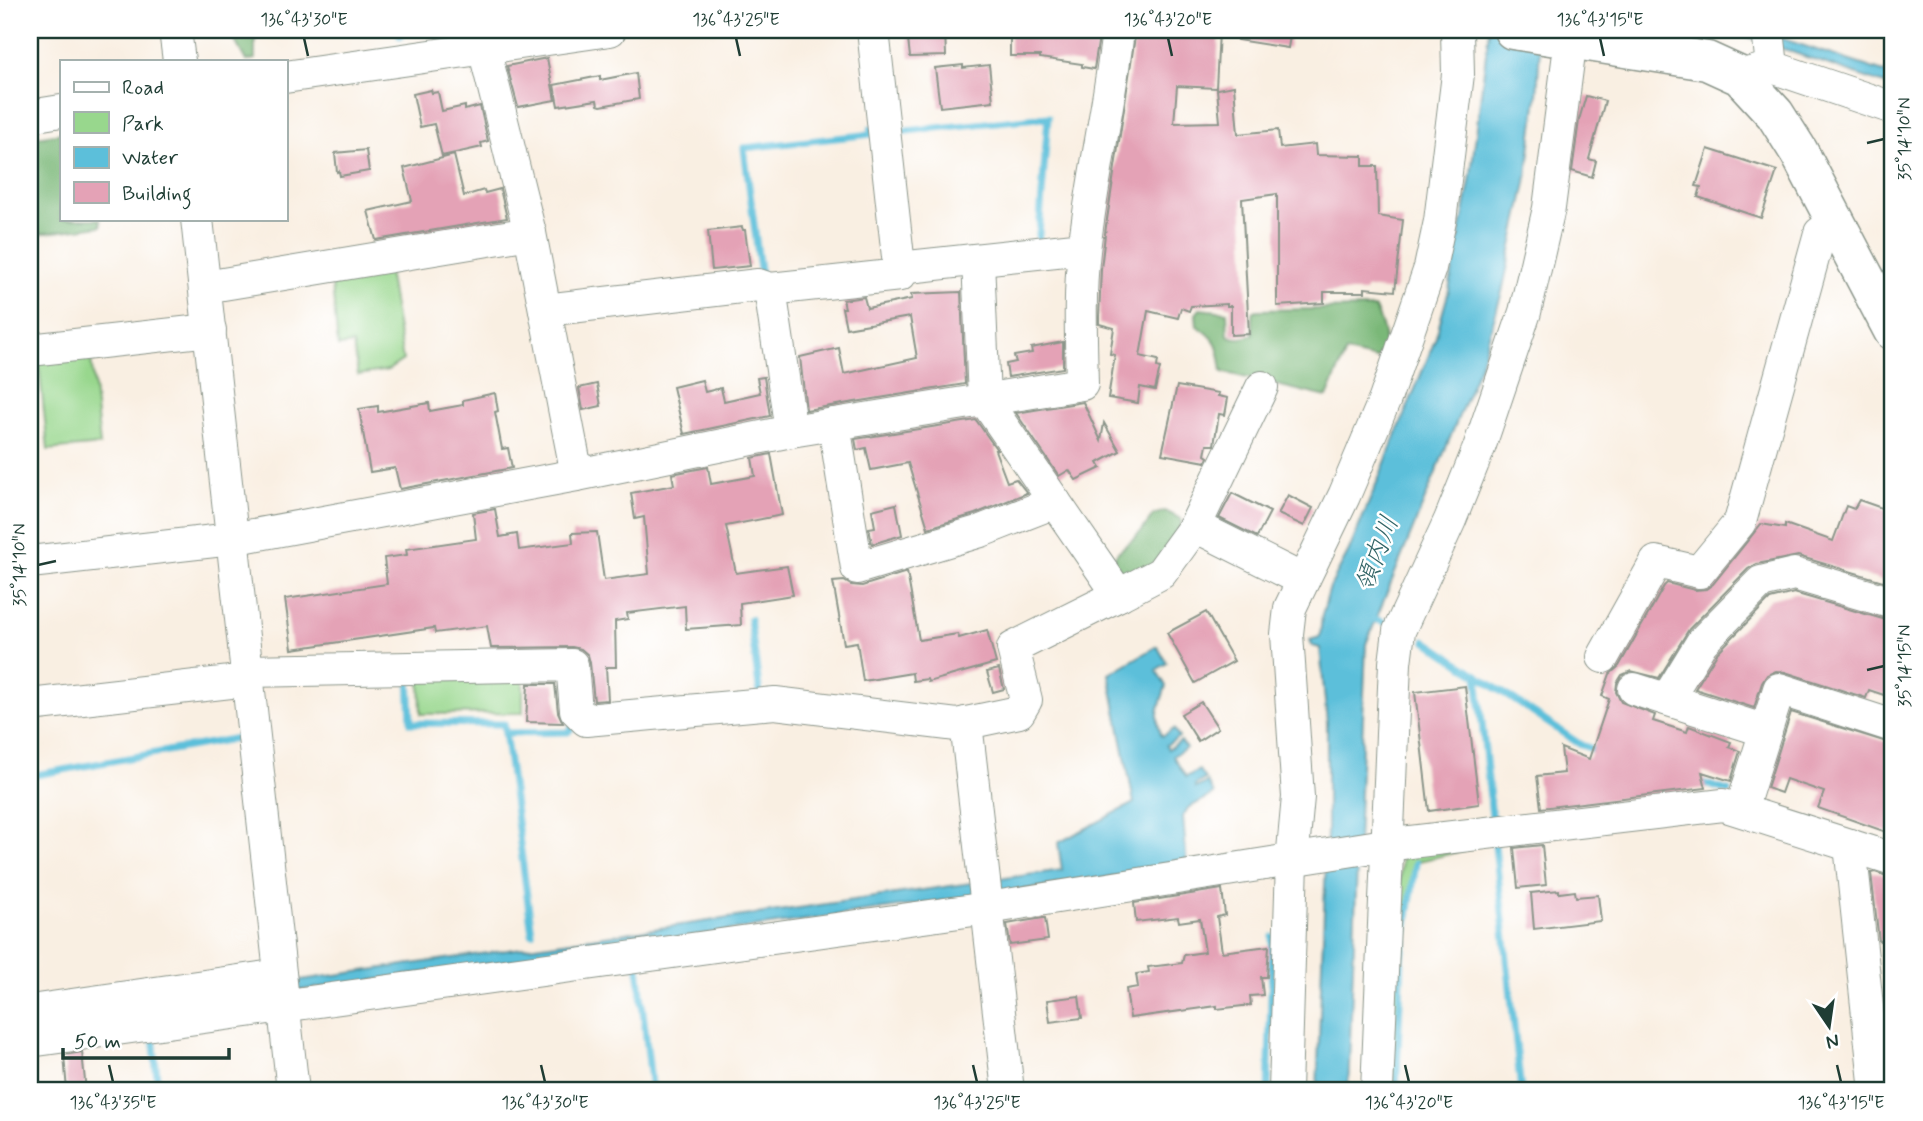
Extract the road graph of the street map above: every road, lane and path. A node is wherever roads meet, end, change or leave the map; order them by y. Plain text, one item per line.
1 (175, 30) edge
2 (610, 30) edge
3 (873, 30) edge
4 (1118, 30) edge
5 (1457, 30) edge
6 (1513, 30) edge
7 (1571, 35) edge
8 (484, 48) junction
9 (1764, 51) edge
10 (179, 60) edge
11 (287, 77) edge
12 (1893, 108) edge
13 (60, 111) edge
14 (30, 116) edge
15 (197, 220) edge
16 (1836, 221) junction
17 (530, 233) junction
18 (1084, 248) junction
19 (978, 260) junction
20 (899, 268) junction
21 (205, 287) junction
22 (770, 289) junction
23 (545, 310) junction
24 (210, 330) junction
25 (1893, 331) edge
26 (30, 350) edge
27 (1262, 387) dead end
28 (984, 399) junction
29 (834, 424) junction
30 (791, 431) junction
31 (577, 475) junction
32 (1055, 502) junction
33 (1195, 526) junction
34 (232, 539) junction
35 (30, 562) edge
36 (1303, 580) junction
37 (1119, 595) junction
38 (1893, 603) edge
39 (1603, 657) dead end
40 (247, 676) junction
41 (1634, 689) dead end
42 (1667, 699) junction
43 (30, 705) edge
44 (966, 723) junction
45 (1893, 726) edge
46 (1766, 731) junction
47 (1741, 810) junction
48 (1387, 845) junction
49 (1850, 845) junction
50 (1893, 859) edge
51 (1296, 860) junction
52 (986, 894) junction
53 (282, 990) junction
54 (30, 1011) edge
55 (30, 1041) edge
56 (292, 1091) edge
57 (1008, 1091) edge
58 (1285, 1091) edge
59 (1377, 1091) edge
60 (1876, 1091) edge

1 - 10 street
2 - 8 street
3 - 20 street
4 - 18 street
5 - 36 street
6 - 7 main road
7 - 9 main road
7 - 48 street
8 - 11 street
8 - 17 street
9 - 12 street
9 - 16 main road
13 - 14 street
15 - 21 street
16 - 25 main road
16 - 39 street
17 - 21 street
17 - 23 street
18 - 19 street
18 - 28 street
19 - 20 street
19 - 28 street
20 - 22 street
21 - 24 street
22 - 23 street
22 - 30 street
23 - 31 street
24 - 26 street
24 - 34 street
27 - 33 street
28 - 29 street
28 - 32 street
29 - 30 street
29 - 32 street
30 - 31 street
31 - 34 street
32 - 37 street
33 - 36 street
33 - 37 street
34 - 35 street
34 - 40 street
36 - 51 street
37 - 44 street
38 - 42 street
40 - 43 street
40 - 44 street
40 - 53 street
41 - 42 street
42 - 46 street
44 - 52 street
45 - 46 street
46 - 47 street
47 - 48 street
47 - 49 street
48 - 51 street
48 - 59 street
49 - 50 street
49 - 60 street
51 - 52 street
51 - 58 street
52 - 53 street
52 - 57 street
53 - 54 street
53 - 55 street
53 - 56 street

